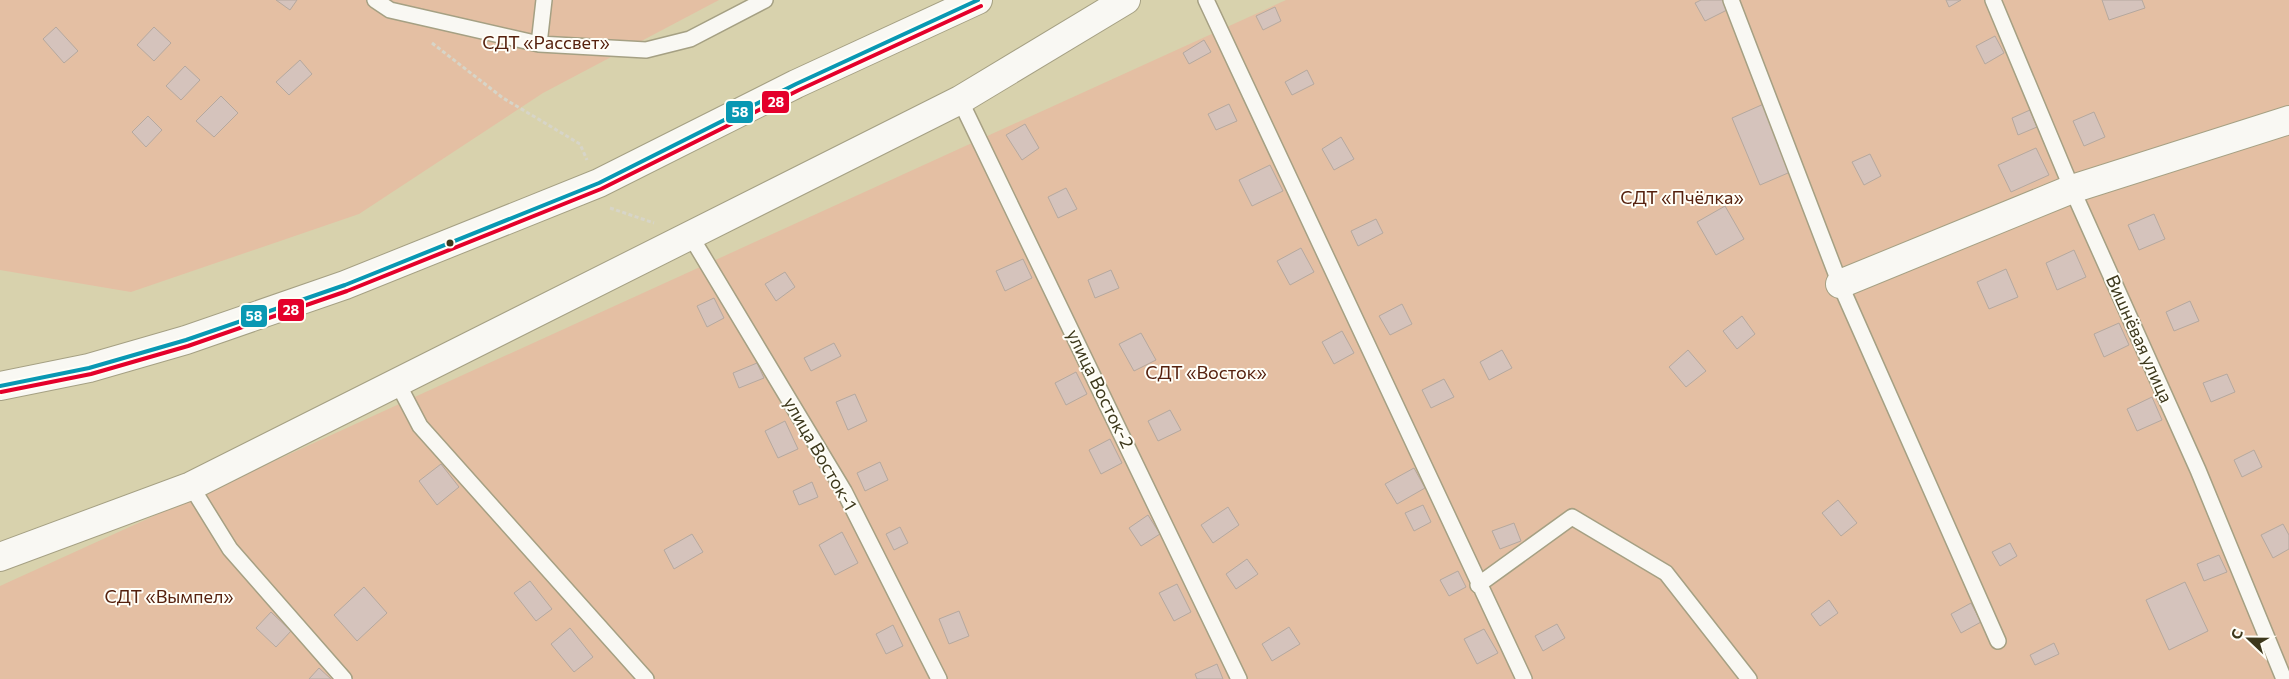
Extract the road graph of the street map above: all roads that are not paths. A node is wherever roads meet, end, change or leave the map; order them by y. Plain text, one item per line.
1 (376, 0) edge
2 (544, 0) edge
3 (765, 0) edge
4 (978, 0) edge
5 (1126, 0) edge
6 (1206, 0) edge
7 (1731, 0) edge
8 (1993, 0) edge
9 (540, 44) junction
10 (960, 100) junction
11 (2289, 120) edge
12 (2072, 189) junction
13 (690, 235) junction
14 (1840, 284) junction
15 (397, 382) junction
16 (0, 386) edge
17 (191, 486) junction
18 (0, 557) edge
19 (1478, 585) junction
20 (1998, 641) dead end
21 (344, 679) edge
22 (646, 679) edge
23 (939, 679) edge
24 (1239, 679) edge
25 (1524, 679) edge
26 (1749, 679) edge
27 (2284, 679) edge

1 - 9 lane
2 - 9 lane
3 - 9 lane
4 - 16 main road
5 - 10 main road
6 - 19 lane
7 - 14 lane
8 - 12 lane, Вишнёвая улица
10 - 13 main road
10 - 24 lane, улица Восток-2
11 - 12 main road
12 - 14 main road
12 - 27 lane, Вишнёвая улица
13 - 15 main road
13 - 23 lane, улица Восток-1
14 - 20 lane
15 - 17 main road
15 - 22 lane
17 - 18 main road
17 - 21 lane
19 - 25 lane
19 - 26 lane

